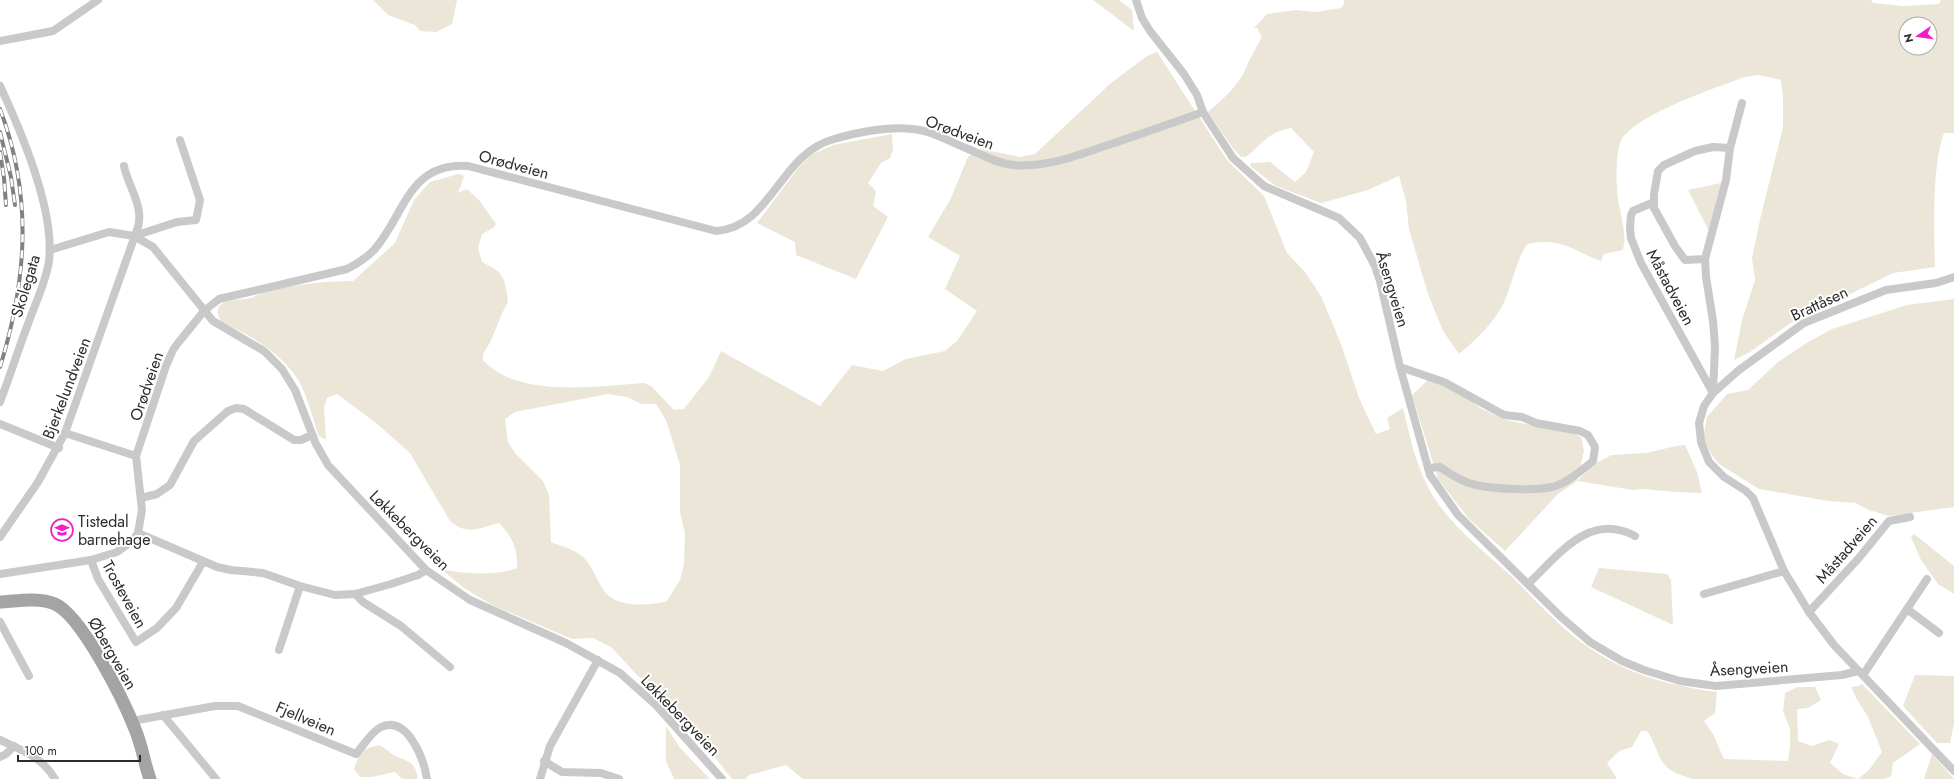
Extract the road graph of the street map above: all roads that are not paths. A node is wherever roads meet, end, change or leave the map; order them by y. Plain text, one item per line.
1 (98, 0) edge
2 (1136, 0) edge
3 (0, 41) edge
4 (0, 86) edge
5 (1742, 103) dead end
6 (1202, 112) junction
7 (180, 140) dead end
8 (1730, 148) junction
9 (124, 166) dead end
10 (1654, 202) junction
11 (134, 236) junction
12 (50, 250) junction
13 (1705, 259) junction
14 (1954, 276) edge
15 (204, 311) junction
16 (1400, 367) junction
17 (1712, 392) junction
18 (0, 402) edge
19 (0, 424) edge
20 (65, 433) junction
21 (312, 435) junction
22 (58, 448) junction
23 (136, 456) junction
24 (1428, 468) junction
25 (141, 498) junction
26 (1910, 517) dead end
27 (138, 533) junction
28 (1635, 536) dead end
29 (0, 537) edge
30 (90, 560) junction
31 (203, 562) junction
32 (426, 570) junction
33 (1784, 571) junction
34 (0, 574) edge
35 (1926, 579) dead end
36 (1529, 583) junction
37 (300, 586) junction
38 (355, 594) junction
39 (1704, 594) dead end
40 (0, 602) edge
41 (1907, 609) junction
42 (1809, 612) junction
43 (0, 622) edge
44 (1939, 633) dead end
45 (279, 650) dead end
46 (598, 660) junction
47 (450, 667) dead end
48 (1861, 673) junction
49 (29, 676) dead end
50 (163, 715) junction
51 (132, 721) junction
52 (0, 740) edge
53 (14, 746) junction
54 (0, 756) edge
55 (544, 760) junction
56 (1954, 771) edge
57 (55, 779) edge
58 (150, 779) edge
59 (216, 779) edge
60 (427, 779) edge
61 (540, 779) edge
62 (619, 779) edge
63 (722, 779) edge

1 - 3 street
2 - 6 street, Åsengveien
4 - 12 street, Skolegata
5 - 8 street, Måstadveien
6 - 15 street, Orødveien
6 - 16 street, Åsengveien
7 - 11 street
8 - 10 street, Måstadveien
8 - 13 street, Måstadveien
9 - 11 street, Bjerkelundveien
10 - 13 street, Måstadveien
10 - 17 street, Måstadveien
11 - 12 street
11 - 15 street, Løkkebergveien
11 - 20 street, Bjerkelundveien
12 - 18 street, Skolegata
13 - 17 street, Måstadveien
14 - 17 street, Brattåsen
15 - 21 street, Løkkebergveien
15 - 23 street, Orødveien
16 - 24 street, Åsengveien
16 - 24 street
17 - 33 street, Måstadveien
19 - 22 street
20 - 22 street, Bjerkelundveien
20 - 23 street
21 - 25 street
21 - 32 street, Løkkebergveien
22 - 29 street, Bjerkelundveien
23 - 25 street, Orødveien
24 - 36 street, Åsengveien
25 - 27 street, Orødveien
26 - 42 street, Måstadveien
27 - 30 street
27 - 31 street
28 - 36 street
30 - 31 street, Trosteveien
30 - 34 street
31 - 37 street
32 - 38 street
32 - 46 street, Løkkebergveien
33 - 39 street
33 - 42 street, Måstadveien
35 - 41 street
36 - 48 street, Åsengveien
37 - 38 street
37 - 45 street
38 - 47 street
40 - 51 main road, Øbergveien
41 - 44 street
41 - 48 street
42 - 48 street, Måstadveien
43 - 49 street
46 - 55 street
46 - 63 street, Løkkebergveien
48 - 56 street, Måstadveien
50 - 51 street, Fjellveien
50 - 59 street
50 - 60 street, Fjellveien
51 - 58 main road, Øbergveien
52 - 53 street
53 - 54 street
53 - 57 street
55 - 61 street
55 - 62 street

